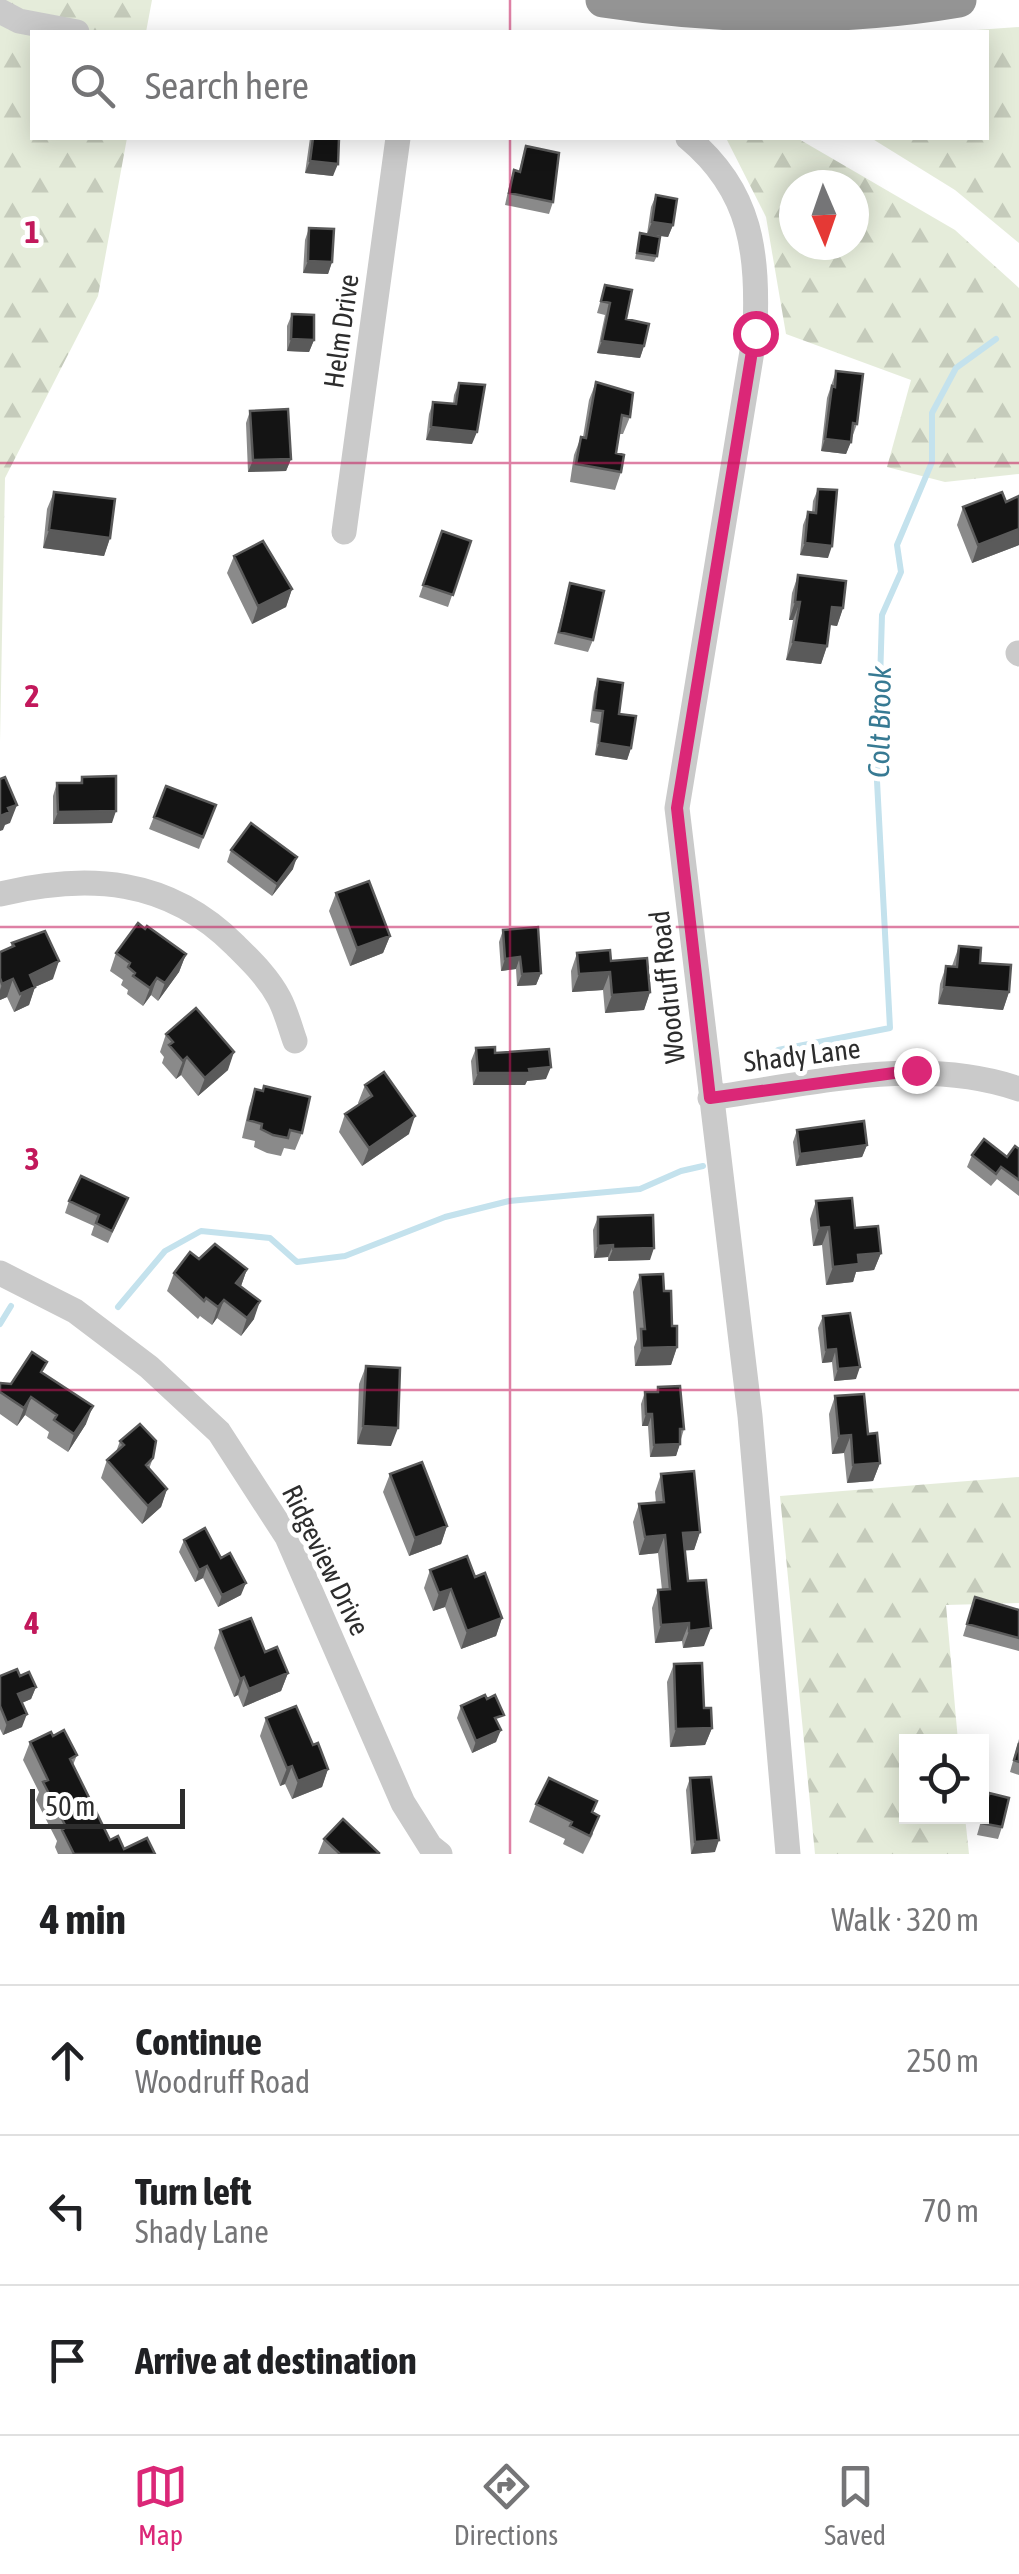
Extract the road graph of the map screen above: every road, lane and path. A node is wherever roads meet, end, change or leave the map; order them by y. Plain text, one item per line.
1 (603, 0) edge
2 (959, 0) edge
3 (0, 12) edge
4 (67, 30) edge
5 (398, 140) edge
6 (691, 140) edge
7 (344, 532) dead end
8 (0, 894) edge
9 (296, 1041) dead end
10 (1019, 1089) edge
11 (710, 1098) junction
12 (0, 1273) edge
13 (440, 1854) edge
14 (788, 1854) edge

1 - 2 highway
3 - 4 street
5 - 7 street, Helm Drive
6 - 11 street, Woodruff Road
8 - 9 street
10 - 11 street, Shady Lane
11 - 14 street, Woodruff Road
12 - 13 street, Ridgeview Drive

